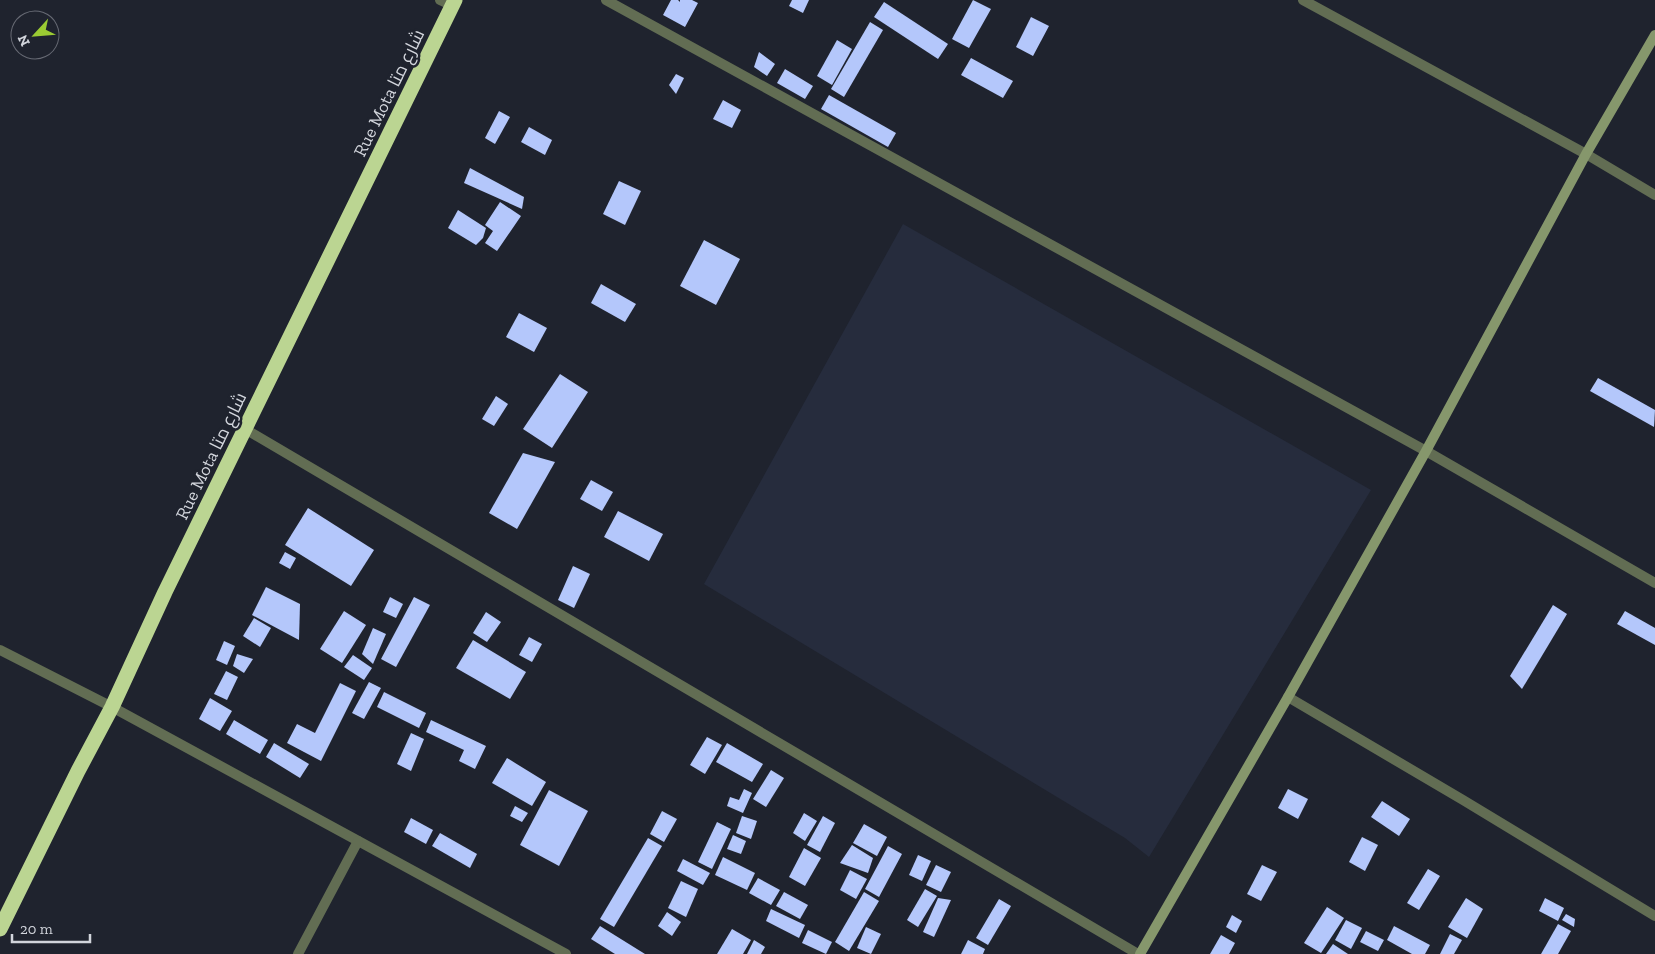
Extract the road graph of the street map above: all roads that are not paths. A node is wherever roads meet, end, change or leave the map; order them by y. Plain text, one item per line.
1 (606, 0) edge
2 (1303, 0) edge
3 (449, 2) edge
4 (1655, 35) edge
5 (1586, 154) junction
6 (1655, 195) edge
7 (245, 429) junction
8 (1426, 451) junction
9 (1655, 583) edge
10 (0, 650) edge
11 (1288, 698) junction
12 (112, 707) junction
13 (358, 841) junction
14 (1655, 916) edge
15 (0, 929) edge
16 (298, 954) edge
17 (565, 954) edge
18 (1139, 954) edge

1 - 8 street
2 - 5 street
3 - 7 highway, Rue Mota شارع متا
4 - 5 street
5 - 6 street
5 - 8 street
7 - 12 highway, Rue Mota شارع متا
7 - 18 street
8 - 9 street
8 - 11 street
10 - 12 street
11 - 14 street
11 - 18 street
12 - 13 street
12 - 15 highway, Rue Mota شارع متا
13 - 16 street
13 - 17 street

